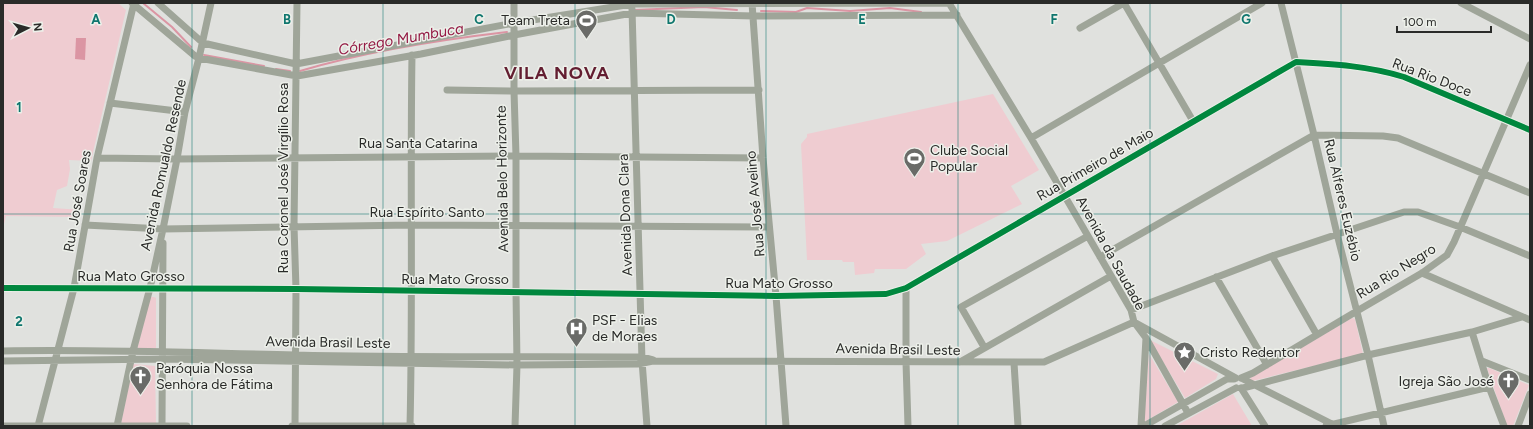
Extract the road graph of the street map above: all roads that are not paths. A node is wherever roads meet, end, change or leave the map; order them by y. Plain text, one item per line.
1 (133, 3) edge
2 (158, 3) edge
3 (211, 3) edge
4 (297, 3) edge
5 (514, 3) edge
6 (632, 3) edge
7 (752, 3) edge
8 (1124, 3) edge
9 (1262, 3) edge
10 (1281, 3) edge
11 (1461, 3) edge
12 (950, 4) edge
13 (632, 13) junction
14 (956, 14) junction
15 (754, 16) junction
16 (514, 23) junction
17 (1080, 28) dead end
18 (514, 35) junction
19 (1530, 38) edge
20 (203, 43) junction
21 (412, 55) junction
22 (200, 58) junction
23 (1160, 62) junction
24 (1296, 62) junction
25 (296, 64) junction
26 (1530, 65) edge
27 (297, 76) junction
28 (447, 90) dead end
29 (634, 90) junction
30 (759, 90) junction
31 (514, 92) junction
32 (110, 103) junction
33 (185, 112) junction
34 (1193, 121) junction
35 (1506, 121) junction
36 (1530, 130) edge
37 (1314, 135) junction
38 (1031, 138) junction
39 (516, 156) junction
40 (295, 157) junction
41 (410, 157) junction
42 (636, 157) junction
43 (97, 158) junction
44 (763, 158) junction
45 (177, 159) junction
46 (1482, 174) junction
47 (1530, 193) edge
48 (1064, 195) junction
49 (515, 224) junction
50 (86, 225) junction
51 (411, 225) junction
52 (294, 226) junction
53 (639, 227) junction
54 (769, 227) junction
55 (1460, 227) junction
56 (163, 229) junction
57 (1336, 234) junction
58 (1088, 236) junction
59 (1272, 256) junction
60 (1530, 256) edge
61 (1100, 257) junction
62 (1422, 274) junction
63 (1111, 276) junction
64 (1216, 277) junction
65 (3, 288) edge
66 (74, 288) junction
67 (150, 288) junction
68 (163, 288) junction
69 (906, 288) junction
70 (296, 289) junction
71 (411, 291) junction
72 (516, 291) junction
73 (641, 293) junction
74 (776, 296) junction
75 (1131, 310) junction
76 (1356, 311) junction
77 (1522, 317) junction
78 (1530, 320) edge
79 (1134, 322) junction
80 (1472, 332) junction
81 (1317, 335) junction
82 (1146, 338) junction
83 (984, 347) junction
84 (57, 350) junction
85 (81, 350) junction
86 (3, 351) edge
87 (133, 351) junction
88 (163, 355) junction
89 (1368, 355) junction
90 (296, 358) junction
91 (132, 359) junction
92 (411, 359) junction
93 (55, 360) junction
94 (81, 360) junction
95 (642, 360) junction
96 (781, 360) junction
97 (3, 361) edge
98 (517, 361) junction
99 (1482, 361) junction
100 (906, 362) junction
101 (959, 362) junction
102 (1014, 362) junction
103 (1267, 365) junction
104 (1239, 379) junction
105 (1530, 380) edge
106 (1256, 385) junction
107 (1489, 387) junction
108 (1240, 388) junction
109 (1530, 394) edge
110 (1183, 404) junction
111 (1188, 412) junction
112 (1381, 413) junction
113 (3, 426) edge
114 (38, 426) edge
115 (117, 426) edge
116 (162, 426) edge
117 (187, 426) edge
118 (294, 426) edge
119 (411, 426) edge
120 (515, 426) edge
121 (647, 426) edge
122 (786, 426) edge
123 (908, 426) edge
124 (1018, 426) edge
125 (1141, 426) edge
126 (1144, 426) edge
127 (1164, 426) edge
128 (1265, 426) edge
129 (1331, 426) edge
130 (1384, 426) edge
131 (1504, 426) edge
132 (1518, 426) edge

1 - 22 street
1 - 32 street, Rua José Soares
2 - 20 street
3 - 20 street, Avenida Romualdo Resende
4 - 25 street, Rua Coronel José Virgílio Rosa
5 - 16 street, Avenida Belo Horizonte
6 - 7 street
6 - 13 street, Avenida Dona Clara
6 - 16 street
7 - 12 street
7 - 15 street, Rua José Avelino
8 - 17 street
8 - 23 street
9 - 23 street
10 - 24 street, Rua Alferes Euzébio
11 - 19 street
12 - 14 street, Avenida da Saudade
13 - 15 street
13 - 18 street
13 - 29 street, Avenida Dona Clara
14 - 15 street
14 - 38 street, Avenida da Saudade
15 - 30 street, Rua José Avelino
16 - 18 street, Avenida Belo Horizonte
16 - 25 street
18 - 21 street
18 - 31 street, Avenida Belo Horizonte
20 - 22 street, Avenida Romualdo Resende
20 - 25 street
21 - 27 street
21 - 41 street
22 - 27 street
22 - 33 street, Avenida Romualdo Resende
23 - 34 street
23 - 38 street
24 - 34 street, Rua Primeiro de Maio
24 - 35 street, Rua Rio Doce
24 - 37 street, Rua Alferes Euzébio
25 - 27 street, Rua Coronel José Virgílio Rosa
26 - 35 street, Rua Rio Negro
27 - 40 street, Rua Coronel José Virgílio Rosa
28 - 31 street
29 - 30 street
29 - 31 street
29 - 42 street, Avenida Dona Clara
30 - 44 street, Rua José Avelino
31 - 39 street, Avenida Belo Horizonte
32 - 33 street
32 - 43 street, Rua José Soares
33 - 45 street, Avenida Romualdo Resende
34 - 48 street, Rua Primeiro de Maio
35 - 36 street, Rua Rio Doce
35 - 46 street, Rua Rio Negro
37 - 46 street
37 - 57 street, Rua Alferes Euzébio
37 - 61 street
38 - 48 street, Avenida da Saudade
39 - 41 street, Rua Santa Catarina
39 - 42 street, Rua Santa Catarina
39 - 49 street, Avenida Belo Horizonte
40 - 41 street, Rua Santa Catarina
40 - 45 street, Rua Santa Catarina
40 - 52 street, Rua Coronel José Virgílio Rosa
41 - 51 street
42 - 44 street, Rua Santa Catarina
42 - 53 street, Avenida Dona Clara
43 - 45 street, Rua Santa Catarina
43 - 50 street, Rua José Soares
44 - 54 street, Rua José Avelino
45 - 56 street, Avenida Romualdo Resende
46 - 47 street
46 - 55 street, Rua Rio Negro
48 - 58 street, Avenida da Saudade
48 - 69 street, Rua Primeiro de Maio
49 - 51 street, Rua Espírito Santo
49 - 53 street, Rua Espírito Santo
49 - 72 street, Avenida Belo Horizonte
50 - 56 street, Rua Espírito Santo
50 - 66 street, Rua José Soares
51 - 52 street, Rua Espírito Santo
51 - 71 street
52 - 56 street, Rua Espírito Santo
52 - 70 street, Rua Coronel José Virgílio Rosa
53 - 54 street, Rua Espírito Santo
53 - 73 street, Avenida Dona Clara
54 - 74 street, Rua José Avelino
55 - 57 street
55 - 60 street
55 - 62 street, Rua Rio Negro
56 - 67 street, Avenida Romualdo Resende
56 - 68 street
57 - 59 street
57 - 76 street, Rua Alferes Euzébio
58 - 61 street, Avenida da Saudade
58 - 83 street
59 - 64 street
59 - 81 street
61 - 63 street, Avenida da Saudade
62 - 76 street, Rua Rio Negro
62 - 77 street
63 - 75 street, Avenida da Saudade
63 - 83 street
64 - 75 street
64 - 103 street
65 - 66 street, Rua Mato Grosso
66 - 67 street, Rua Mato Grosso
66 - 84 street, Rua José Soares
67 - 68 street, Rua Mato Grosso
67 - 87 street, Avenida Romualdo Resende
68 - 70 street, Rua Mato Grosso
68 - 88 street
69 - 74 street, Rua Mato Grosso
69 - 100 street
70 - 71 street, Rua Mato Grosso
70 - 90 street, Rua Coronel José Virgílio Rosa
71 - 72 street, Rua Mato Grosso
71 - 92 street
72 - 73 street, Rua Mato Grosso
72 - 98 street, Avenida Belo Horizonte
73 - 74 street, Rua Mato Grosso
73 - 95 street, Avenida Dona Clara
74 - 96 street, Rua José Avelino
75 - 79 street, Avenida da Saudade
76 - 81 street, Rua Rio Negro
76 - 89 street, Rua Alferes Euzébio
77 - 78 street
77 - 80 street
79 - 82 street, Avenida da Saudade
79 - 102 street, Avenida Brasil Leste
79 - 104 street
80 - 89 street
80 - 99 street
81 - 103 street, Rua Rio Negro
82 - 110 street, Avenida da Saudade
82 - 125 street
83 - 101 street
84 - 85 street, Avenida Brasil Leste
84 - 86 street, Avenida Brasil Leste
84 - 93 street, Rua José Soares
85 - 87 street, Avenida Brasil Leste
85 - 94 street
87 - 88 street, Avenida Brasil Leste
87 - 91 street, Avenida Romualdo Resende
88 - 90 street, Avenida Brasil Leste
88 - 91 street, Avenida Brasil Leste
88 - 116 street
89 - 106 street
89 - 112 street, Rua Alferes Euzébio
90 - 92 street, Avenida Brasil Leste
90 - 118 street, Rua Coronel José Virgílio Rosa
91 - 94 street, Avenida Brasil Leste
91 - 115 street, Avenida Romualdo Resende
92 - 98 street, Avenida Brasil Leste
92 - 119 street
93 - 94 street, Avenida Brasil Leste
93 - 97 street, Avenida Brasil Leste
93 - 114 street, Rua José Soares
95 - 96 street, Avenida Brasil Leste
95 - 98 street, Avenida Brasil Leste
95 - 121 street, Avenida Dona Clara
96 - 100 street, Avenida Brasil Leste
96 - 122 street, Rua José Avelino
98 - 120 street, Avenida Belo Horizonte
99 - 105 street
99 - 107 street
100 - 101 street, Avenida Brasil Leste
100 - 123 street
101 - 102 street, Avenida Brasil Leste
102 - 124 street
103 - 104 street, Rua Rio Negro
104 - 106 street
104 - 108 street
104 - 108 street
104 - 110 street, Rua Rio Negro
106 - 108 street
106 - 129 street
107 - 112 street
107 - 131 street
108 - 111 street
108 - 128 street
109 - 132 street
110 - 111 street, Avenida da Saudade
110 - 126 street, Rua Rio Negro
111 - 127 street
112 - 129 street
112 - 130 street, Rua Alferes Euzébio
113 - 114 street
114 - 115 street
115 - 116 street
116 - 117 street
118 - 119 street

